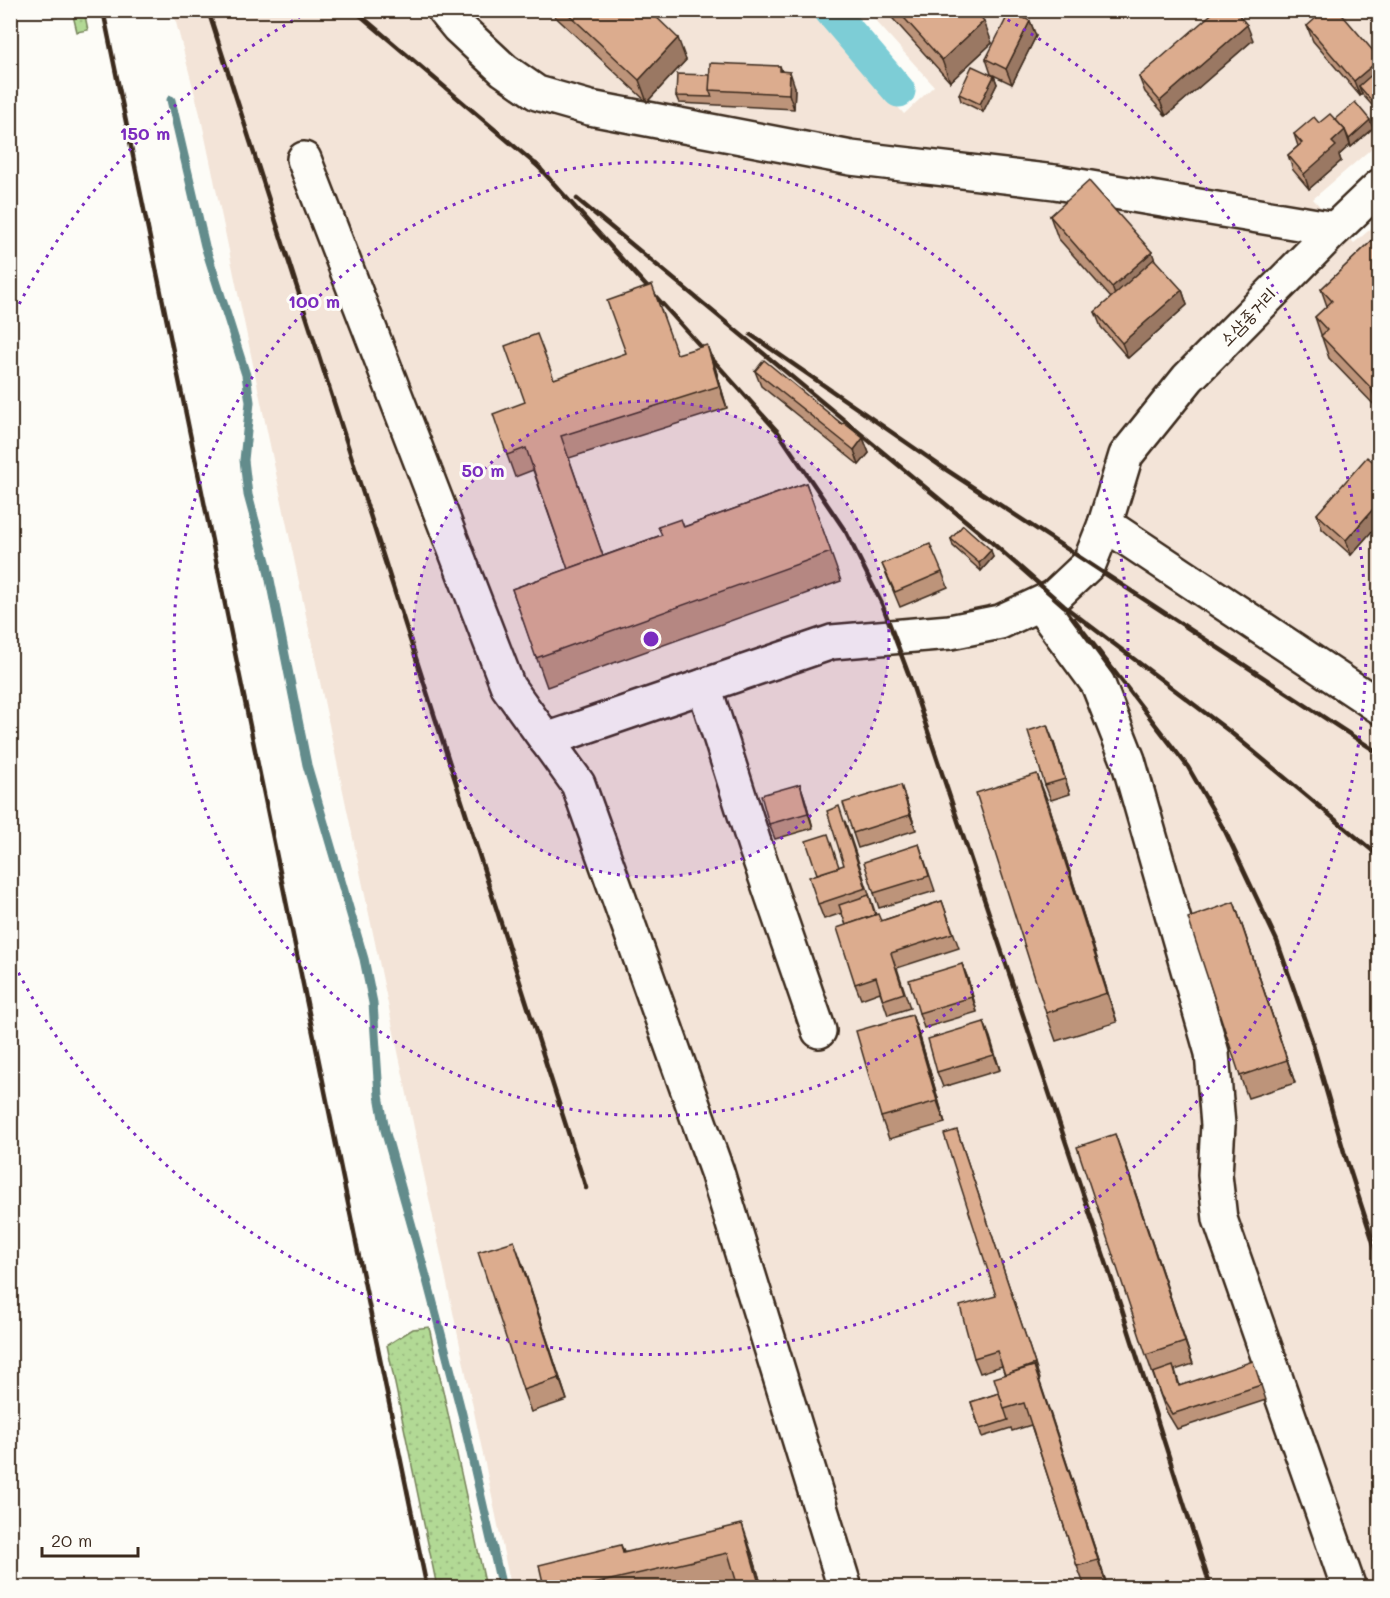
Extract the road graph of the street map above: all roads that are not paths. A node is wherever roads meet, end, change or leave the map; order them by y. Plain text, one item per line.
1 (444, 10) edge
2 (304, 159) dead end
3 (1380, 186) edge
4 (1335, 229) junction
5 (1105, 524) junction
6 (1040, 605) junction
7 (704, 686) junction
8 (1380, 707) edge
9 (546, 740) junction
10 (819, 1031) dead end
11 (845, 1587) edge
12 (1349, 1587) edge

1 - 4 street
2 - 9 street
3 - 4 street, 소삼종거리
4 - 5 street, 소삼종거리
5 - 6 street
5 - 8 street
6 - 7 street
6 - 12 street
7 - 9 street
7 - 10 street
9 - 11 street

